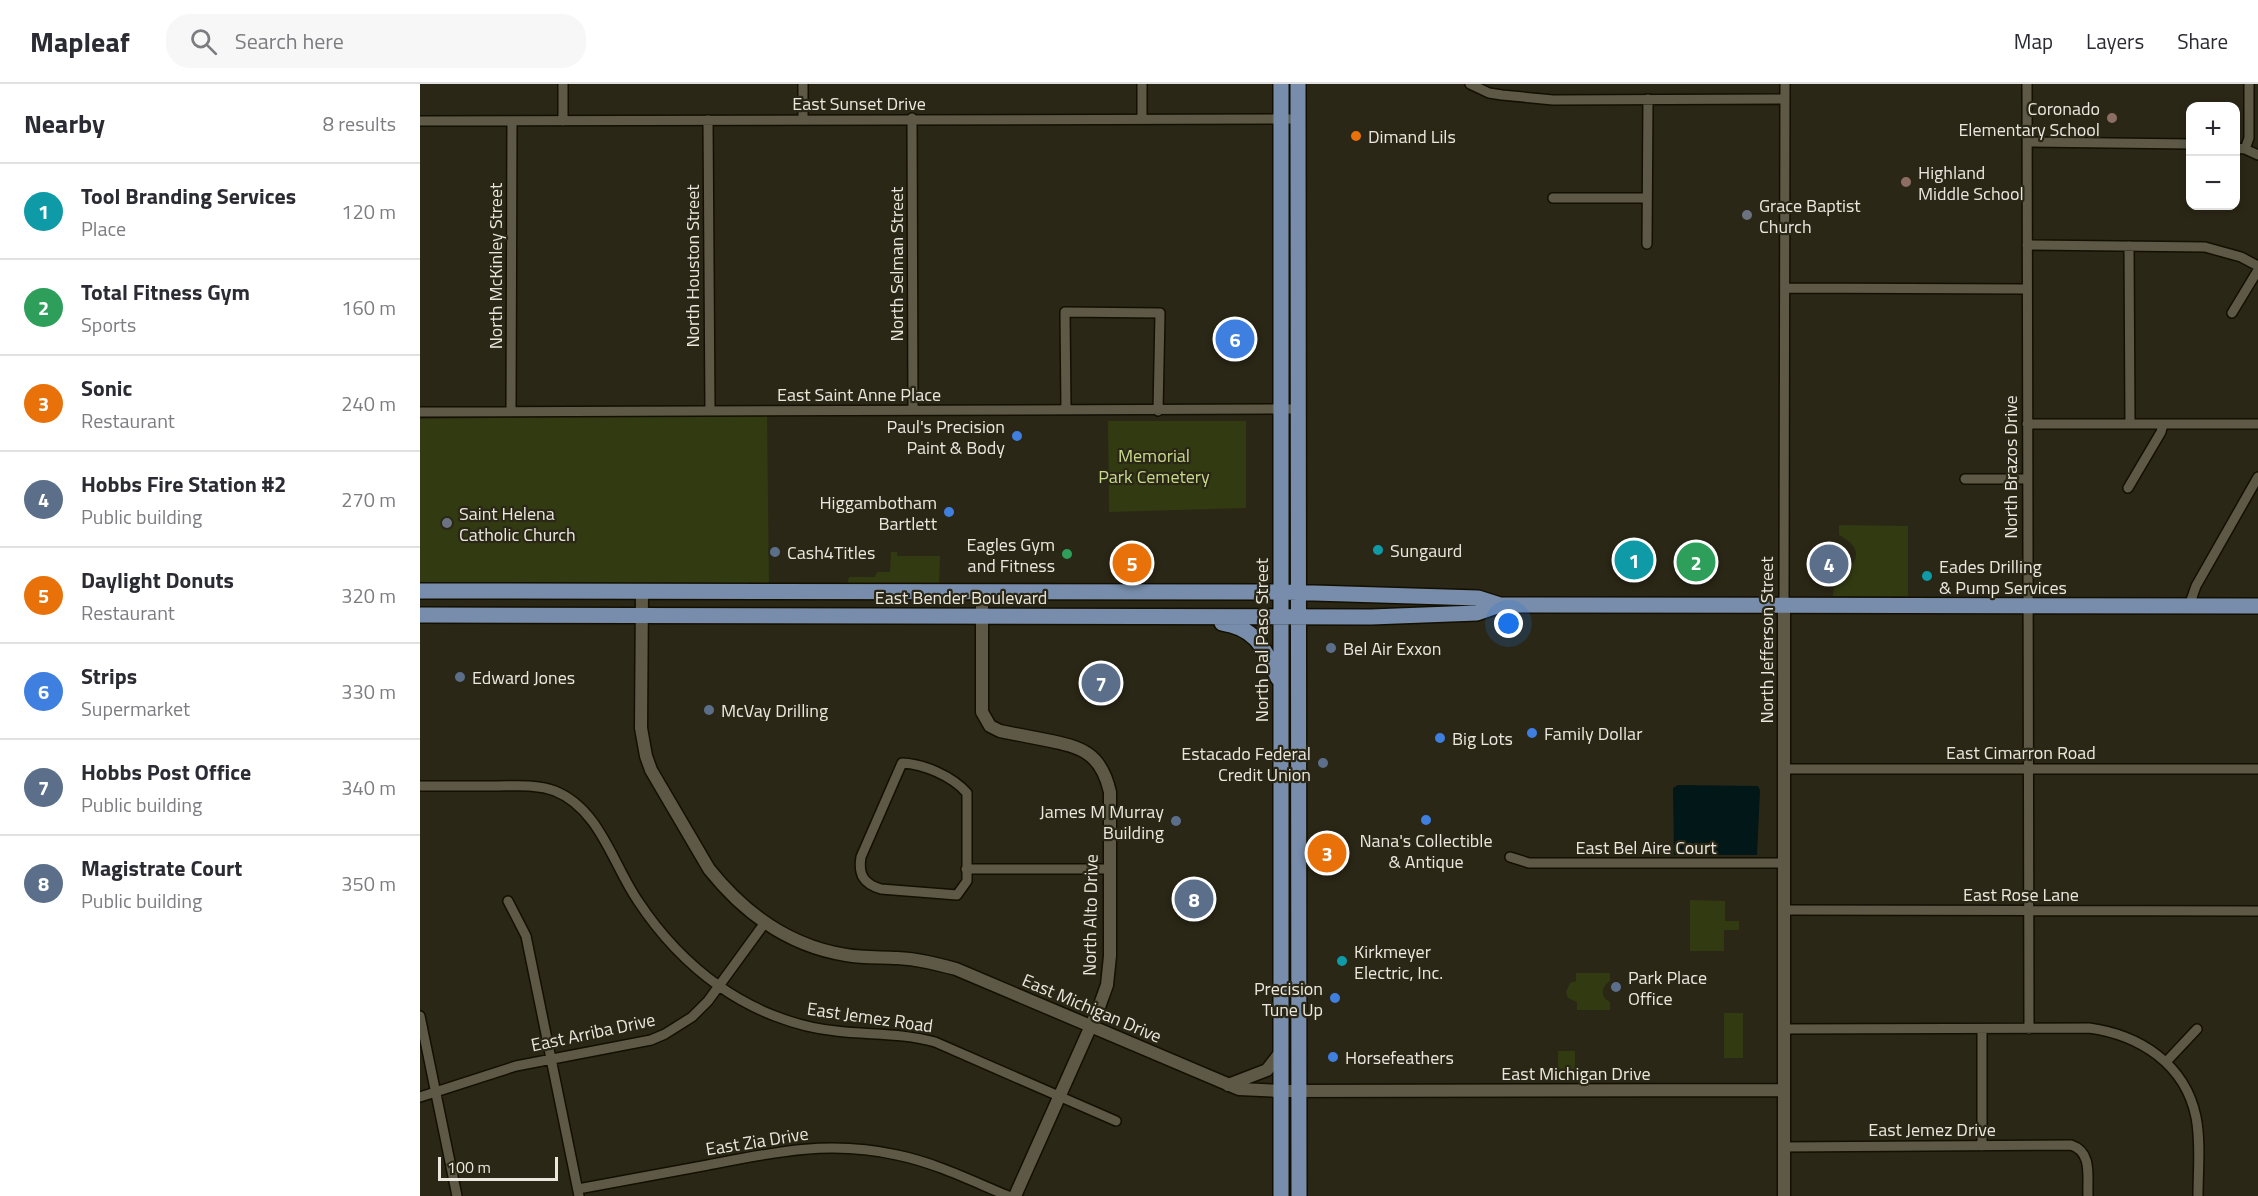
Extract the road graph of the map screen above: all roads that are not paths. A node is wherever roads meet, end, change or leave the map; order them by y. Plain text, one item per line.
1 (563, 84) edge
2 (803, 84) edge
3 (1142, 84) edge
4 (1281, 84) edge
5 (1298, 84) edge
6 (1472, 84) edge
7 (1785, 84) edge
8 (2027, 84) edge
9 (2248, 84) edge
10 (1648, 99) junction
11 (1785, 99) junction
12 (912, 118) junction
13 (1142, 119) junction
14 (1298, 119) junction
15 (708, 120) junction
16 (803, 120) junction
17 (1281, 120) junction
18 (420, 121) edge
19 (512, 121) junction
20 (563, 121) junction
21 (2027, 142) junction
22 (2186, 144) edge
23 (2240, 149) edge
24 (2258, 155) edge
25 (1553, 198) dead end
26 (1647, 198) junction
27 (1647, 244) dead end
28 (2027, 245) junction
29 (2128, 246) junction
30 (2258, 268) edge
31 (1785, 288) junction
32 (2027, 289) junction
33 (2232, 313) dead end
34 (1281, 409) junction
35 (1298, 409) junction
36 (913, 410) junction
37 (1066, 410) junction
38 (512, 411) junction
39 (710, 411) junction
40 (1158, 411) junction
41 (420, 412) edge
42 (2027, 424) junction
43 (2130, 424) junction
44 (2163, 424) junction
45 (2258, 424) edge
46 (2258, 477) edge
47 (1965, 479) dead end
48 (2027, 479) junction
49 (2128, 488) dead end
50 (420, 591) edge
51 (642, 592) junction
52 (982, 592) junction
53 (1144, 592) junction
54 (1281, 592) junction
55 (1298, 592) junction
56 (1500, 605) junction
57 (1784, 605) junction
58 (2189, 606) junction
59 (2258, 606) edge
60 (2027, 607) junction
61 (420, 615) edge
62 (642, 616) junction
63 (982, 617) junction
64 (1205, 617) junction
65 (1281, 617) junction
66 (1298, 617) junction
67 (1139, 618) junction
68 (1281, 683) junction
69 (1784, 769) junction
70 (2029, 769) junction
71 (2258, 769) edge
72 (420, 786) edge
73 (1510, 857) dead end
74 (1784, 863) junction
75 (966, 869) junction
76 (1110, 869) junction
77 (508, 901) dead end
78 (1784, 910) junction
79 (2029, 910) junction
80 (2258, 911) edge
81 (764, 924) junction
82 (718, 986) junction
83 (420, 1016) edge
84 (1092, 1026) junction
85 (1784, 1029) junction
86 (1982, 1029) junction
87 (2029, 1029) junction
88 (2197, 1029) dead end
89 (1281, 1051) junction
90 (552, 1058) junction
91 (2166, 1062) junction
92 (1228, 1085) junction
93 (1784, 1090) junction
94 (1281, 1091) junction
95 (1299, 1091) junction
96 (436, 1092) junction
97 (420, 1097) edge
98 (1058, 1097) junction
99 (1116, 1121) dead end
100 (1982, 1146) junction
101 (1784, 1147) junction
102 (578, 1192) edge
103 (458, 1196) edge
104 (1008, 1196) edge
105 (1015, 1196) edge
106 (1281, 1196) edge
107 (1299, 1196) edge
108 (1784, 1196) edge
109 (2088, 1196) edge
110 (2198, 1196) edge

1 - 20 street
2 - 16 street
3 - 13 street
4 - 17 main road, North Dal Paso Street
5 - 14 main road, North Dal Paso Street
6 - 10 street
7 - 11 street, North Jefferson Street
8 - 21 street, North Brazos Drive
9 - 23 street
10 - 11 street
10 - 26 street
11 - 31 street, North Jefferson Street
12 - 13 street, East Sunset Drive
12 - 16 street, East Sunset Drive
12 - 36 street, North Selman Street
13 - 17 street, East Sunset Drive
14 - 17 street, East Sunset Drive
14 - 35 main road, North Dal Paso Street
15 - 16 street, East Sunset Drive
15 - 20 street, East Sunset Drive
15 - 39 street, North Houston Street
17 - 34 main road, North Dal Paso Street
18 - 19 street, East Sunset Drive
19 - 20 street, East Sunset Drive
19 - 38 street, North McKinley Street
21 - 22 street
21 - 28 street, North Brazos Drive
23 - 24 street
25 - 26 street
26 - 27 street
28 - 29 street
28 - 32 street, North Brazos Drive
29 - 30 street
29 - 43 street
30 - 33 street
31 - 32 street
31 - 57 street, North Jefferson Street
32 - 42 street, North Brazos Drive
34 - 35 street, East Saint Anne Place
34 - 40 street, East Saint Anne Place
34 - 54 main road, North Dal Paso Street
35 - 55 main road, North Dal Paso Street
36 - 37 street, East Saint Anne Place
36 - 39 street, East Saint Anne Place
37 - 40 street, East Saint Anne Place
37 - 40 street
38 - 39 street, East Saint Anne Place
38 - 41 street, East Saint Anne Place
42 - 43 street
42 - 48 street, North Brazos Drive
43 - 44 street
44 - 45 street
44 - 49 street
46 - 58 street
47 - 48 street
48 - 60 street, North Brazos Drive
50 - 51 main road, East Bender Boulevard
51 - 52 main road, East Bender Boulevard
51 - 62 street, East Michigan Drive
52 - 53 main road, East Bender Boulevard
52 - 63 street, North Alto Drive
53 - 54 main road, East Bender Boulevard
53 - 67 main road
54 - 55 main road, East Bender Boulevard
54 - 65 main road, North Dal Paso Street
55 - 56 main road, East Bender Boulevard
55 - 66 main road, North Dal Paso Street
56 - 57 main road, East Bender Boulevard
56 - 66 main road, East Bender Boulevard
57 - 60 main road, East Bender Boulevard
57 - 69 street, North Jefferson Street
58 - 59 main road, East Bender Boulevard
58 - 60 main road, East Bender Boulevard
60 - 70 street, North Brazos Drive
61 - 62 main road, East Bender Boulevard
62 - 63 main road, East Bender Boulevard
62 - 81 street, East Michigan Drive
63 - 67 main road, East Bender Boulevard
63 - 76 street, North Alto Drive
64 - 65 main road, East Bender Boulevard
64 - 67 main road, East Bender Boulevard
64 - 68 main road
65 - 66 main road, East Bender Boulevard
65 - 68 main road, North Dal Paso Street
66 - 95 main road, North Dal Paso Street
68 - 89 main road, North Dal Paso Street
69 - 70 street, East Cimarron Road
69 - 74 street, North Jefferson Street
70 - 71 street, East Cimarron Road
70 - 79 street, North Brazos Drive
72 - 82 street, East Jemez Road
73 - 74 street, East Bel Aire Court
74 - 78 street, North Jefferson Street
75 - 75 street
75 - 76 street
76 - 84 street, North Alto Drive
77 - 90 street
78 - 79 street, East Rose Lane
78 - 85 street, North Jefferson Street
79 - 80 street, East Rose Lane
79 - 87 street, North Brazos Drive
81 - 82 street, East Arriba Drive
81 - 84 street, East Michigan Drive
82 - 90 street, East Arriba Drive
82 - 98 street, East Jemez Road
83 - 96 street
84 - 92 street, East Michigan Drive
84 - 98 street, North Alto Drive
85 - 86 street
85 - 93 street, North Jefferson Street
86 - 87 street
86 - 100 street
87 - 91 street
88 - 91 street
89 - 92 street
89 - 94 main road, North Dal Paso Street
90 - 96 street, East Arriba Drive
90 - 102 street
91 - 110 street
92 - 94 street, East Michigan Drive
93 - 95 street, East Michigan Drive
93 - 101 street, North Jefferson Street
94 - 95 street, East Michigan Drive
94 - 106 main road, North Dal Paso Street
95 - 107 main road, North Dal Paso Street
96 - 97 street, East Arriba Drive
96 - 103 street
98 - 99 street, East Jemez Road
98 - 105 street, North Alto Drive
100 - 101 street, East Jemez Drive
100 - 109 street, East Jemez Drive
101 - 108 street, North Jefferson Street
102 - 104 street, East Zia Drive

